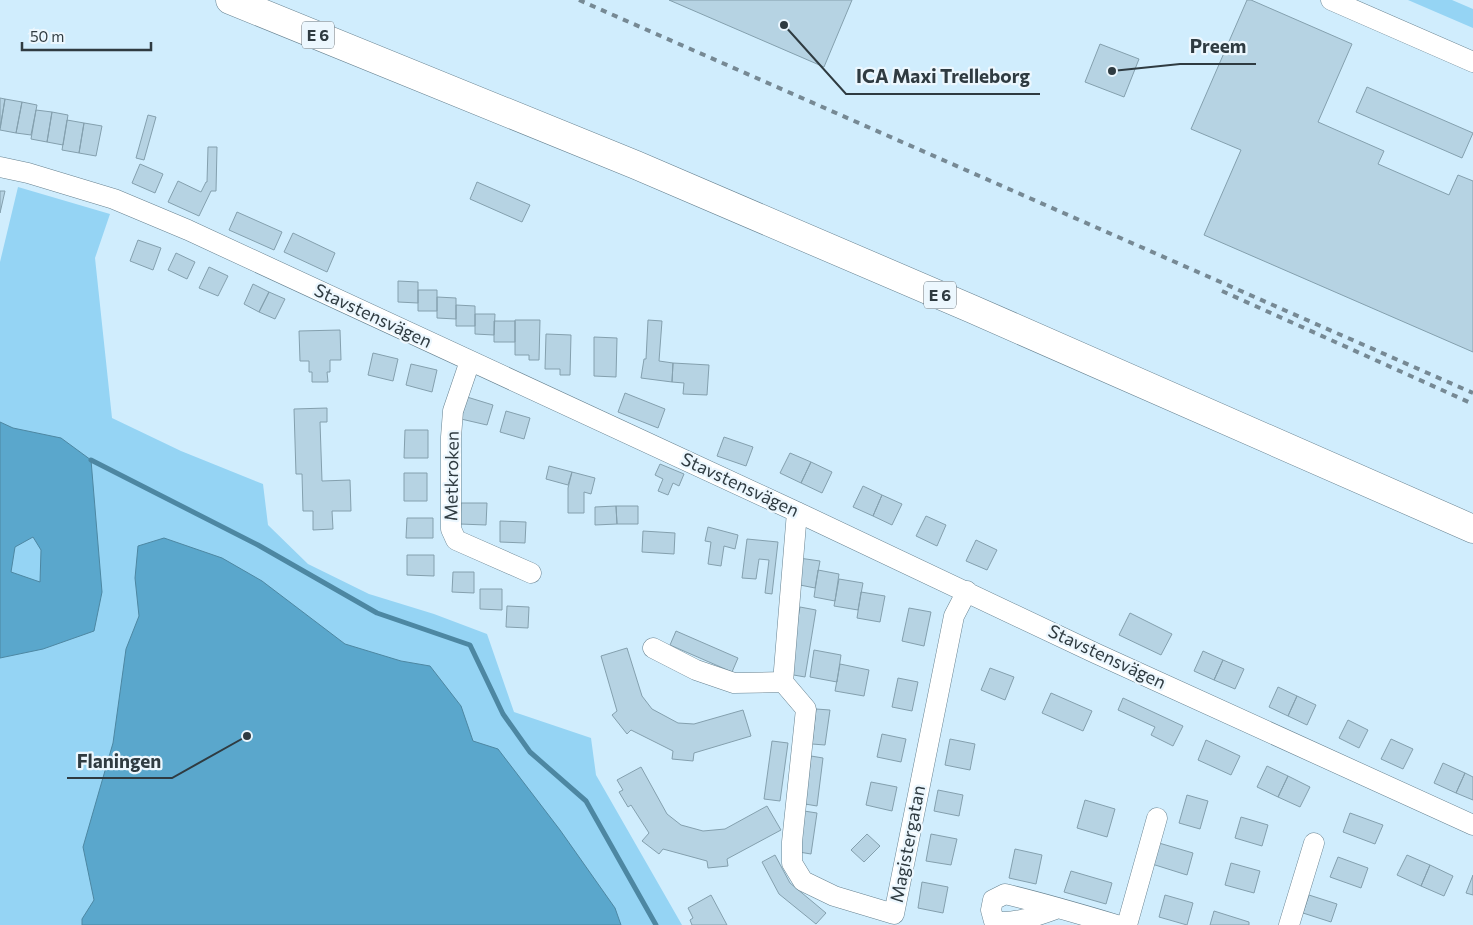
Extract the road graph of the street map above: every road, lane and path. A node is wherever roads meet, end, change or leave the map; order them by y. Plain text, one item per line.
1 (230, 0) edge
2 (1331, 0) edge
3 (1473, 62) edge
4 (0, 167) edge
5 (470, 361) junction
6 (798, 512) junction
7 (1472, 528) edge
8 (531, 573) dead end
9 (967, 592) junction
10 (653, 648) dead end
11 (783, 682) junction
12 (1157, 818) dead end
13 (1473, 825) edge
14 (1314, 843) dead end
15 (1058, 908) dead end
16 (1117, 925) edge
17 (1127, 925) edge
18 (1289, 925) edge

1 - 7 highway, E 6
2 - 3 street
4 - 5 street, Stavstensvägen
5 - 6 street, Stavstensvägen
5 - 8 street, Metkroken
6 - 9 street, Stavstensvägen
6 - 11 street
9 - 11 street, Magistergatan
9 - 13 street, Stavstensvägen
10 - 11 street
12 - 17 street
14 - 18 street
15 - 16 street

